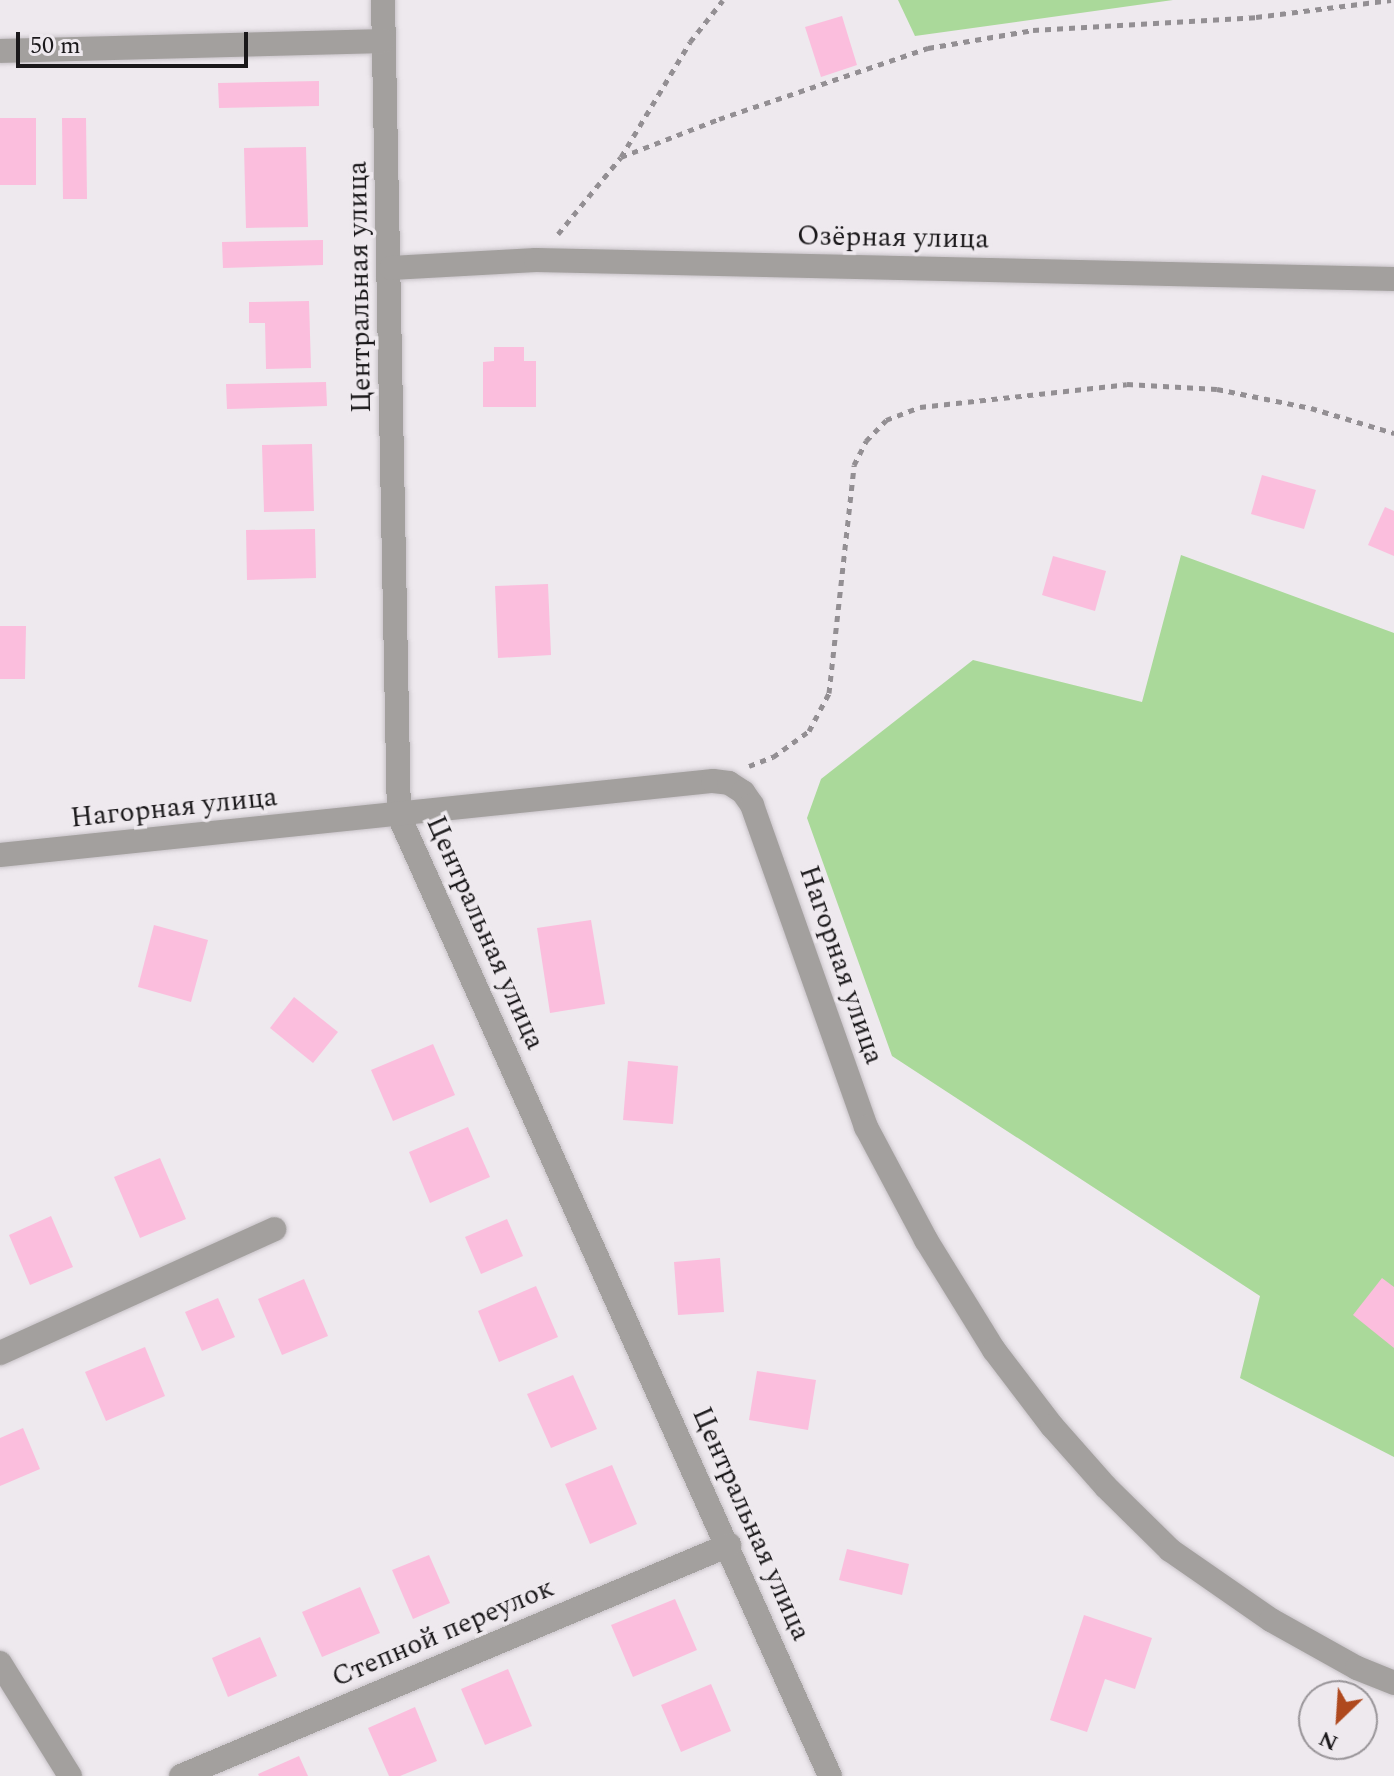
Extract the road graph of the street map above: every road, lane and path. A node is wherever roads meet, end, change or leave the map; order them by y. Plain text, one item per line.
1 (383, 0) edge
2 (723, 0) edge
3 (1391, 0) edge
4 (383, 41) junction
5 (0, 51) edge
6 (621, 157) junction
7 (536, 260) junction
8 (391, 268) junction
9 (1394, 279) edge
10 (1394, 433) edge
11 (713, 781) junction
12 (399, 816) junction
13 (0, 855) edge
14 (274, 1229) dead end
15 (0, 1353) edge
16 (729, 1545) junction
17 (0, 1663) edge
18 (1394, 1683) edge
19 (70, 1776) edge
20 (181, 1776) edge
21 (830, 1776) edge

1 - 4 street, Центральная улица
2 - 6 path
3 - 6 path
4 - 5 street
4 - 8 street, Центральная улица
6 - 7 path
7 - 8 street, Озёрная улица
7 - 9 street, Озёрная улица
8 - 12 street, Центральная улица
10 - 11 path
11 - 12 street, Нагорная улица
11 - 18 street, Нагорная улица
12 - 13 street, Нагорная улица
12 - 16 street, Центральная улица
14 - 15 street
16 - 20 street, Степной переулок
16 - 21 street, Центральная улица
17 - 19 street

